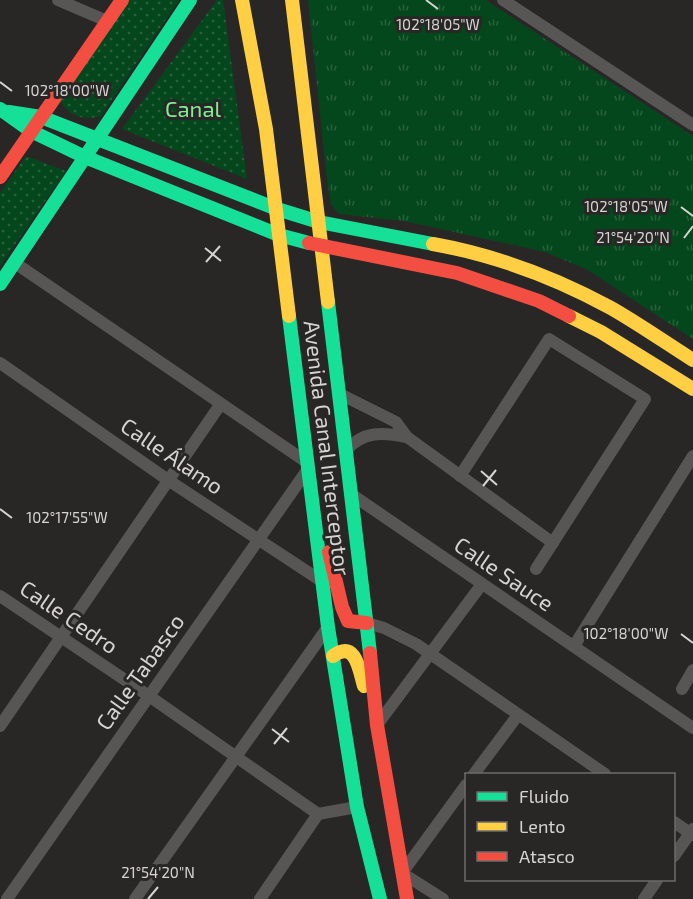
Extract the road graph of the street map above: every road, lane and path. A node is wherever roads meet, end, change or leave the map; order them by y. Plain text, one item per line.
1 (58, 0) edge
2 (122, 0) edge
3 (190, 0) edge
4 (242, 0) edge
5 (292, 0) edge
6 (504, 0) edge
7 (107, 21) junction
8 (2, 110) edge
9 (41, 117) junction
10 (693, 126) edge
11 (32, 131) junction
12 (98, 138) junction
13 (85, 157) junction
14 (0, 177) edge
15 (277, 209) junction
16 (319, 222) junction
17 (279, 235) junction
18 (322, 247) junction
19 (15, 262) junction
20 (0, 284) edge
21 (693, 360) edge
22 (0, 363) edge
23 (693, 388) edge
24 (340, 394) junction
25 (220, 405) junction
26 (407, 437) junction
27 (346, 450) junction
28 (693, 456) edge
29 (308, 466) junction
30 (460, 476) junction
31 (168, 480) junction
32 (351, 494) junction
33 (315, 518) junction
34 (258, 539) junction
35 (553, 543) junction
36 (536, 569) dead end
37 (323, 582) junction
38 (482, 584) junction
39 (0, 596) edge
40 (367, 623) junction
41 (328, 627) junction
42 (60, 637) junction
43 (574, 646) junction
44 (430, 654) junction
45 (333, 656) junction
46 (693, 670) edge
47 (682, 689) dead end
48 (149, 696) junction
49 (518, 715) junction
50 (376, 725) junction
51 (0, 726) edge
52 (693, 728) edge
53 (235, 756) junction
54 (475, 773) edge
55 (604, 773) edge
56 (465, 786) edge
57 (357, 807) junction
58 (318, 813) junction
59 (675, 823) edge
60 (692, 832) edge
61 (675, 855) edge
62 (402, 873) junction
63 (656, 881) edge
64 (3, 898) edge
65 (135, 899) edge
66 (260, 899) edge
67 (380, 899) edge
68 (407, 899) edge
69 (443, 899) edge
70 (644, 899) edge

1 - 7 street
2 - 7 street
3 - 12 street
4 - 15 street, Avenida Canal Interceptor
5 - 16 street, Avenida Canal Interceptor
6 - 10 street
7 - 9 street
8 - 9 street
8 - 11 street
9 - 11 street
9 - 12 street
11 - 13 street
11 - 14 street
12 - 13 street
12 - 15 street
13 - 17 street
13 - 19 street
15 - 16 street
15 - 17 street, Avenida Canal Interceptor
16 - 18 street, Avenida Canal Interceptor
16 - 21 street
17 - 18 street
17 - 29 street, Avenida Canal Interceptor
18 - 23 street
18 - 24 street, Avenida Canal Interceptor
19 - 20 street
19 - 25 street
22 - 31 street, Calle Álamo
24 - 26 street
24 - 27 street, Avenida Canal Interceptor
25 - 29 street
25 - 31 street
26 - 27 street
26 - 30 street
27 - 32 street, Avenida Canal Interceptor
28 - 43 street
29 - 33 street, Avenida Canal Interceptor
29 - 34 street, Calle Tabasco
30 - 35 street
30 - 35 street
31 - 34 street, Calle Álamo
31 - 42 street
32 - 38 street, Calle Sauce
32 - 40 street, Avenida Canal Interceptor
33 - 37 street, Avenida Canal Interceptor
33 - 40 street
34 - 37 street, Calle Álamo
34 - 48 street, Calle Tabasco
35 - 36 street
37 - 41 street, Avenida Canal Interceptor
38 - 43 street, Calle Sauce
38 - 44 street
39 - 42 street, Calle Cedro
40 - 44 street
40 - 50 street, Avenida Canal Interceptor
41 - 45 street, Avenida Canal Interceptor
41 - 53 street
42 - 48 street, Calle Cedro
42 - 51 street
43 - 52 street, Calle Sauce
44 - 49 street
44 - 50 street
45 - 50 street
45 - 57 street, Avenida Canal Interceptor
46 - 47 street
48 - 53 street, Calle Cedro
48 - 64 street, Calle Tabasco
49 - 54 street
49 - 55 street
50 - 62 street, Avenida Canal Interceptor
53 - 58 street, Calle Cedro
53 - 65 street
56 - 62 street
57 - 58 street
57 - 67 street, Avenida Canal Interceptor
58 - 66 street
59 - 60 street
60 - 61 street
62 - 68 street, Avenida Canal Interceptor
62 - 69 street
63 - 70 street

